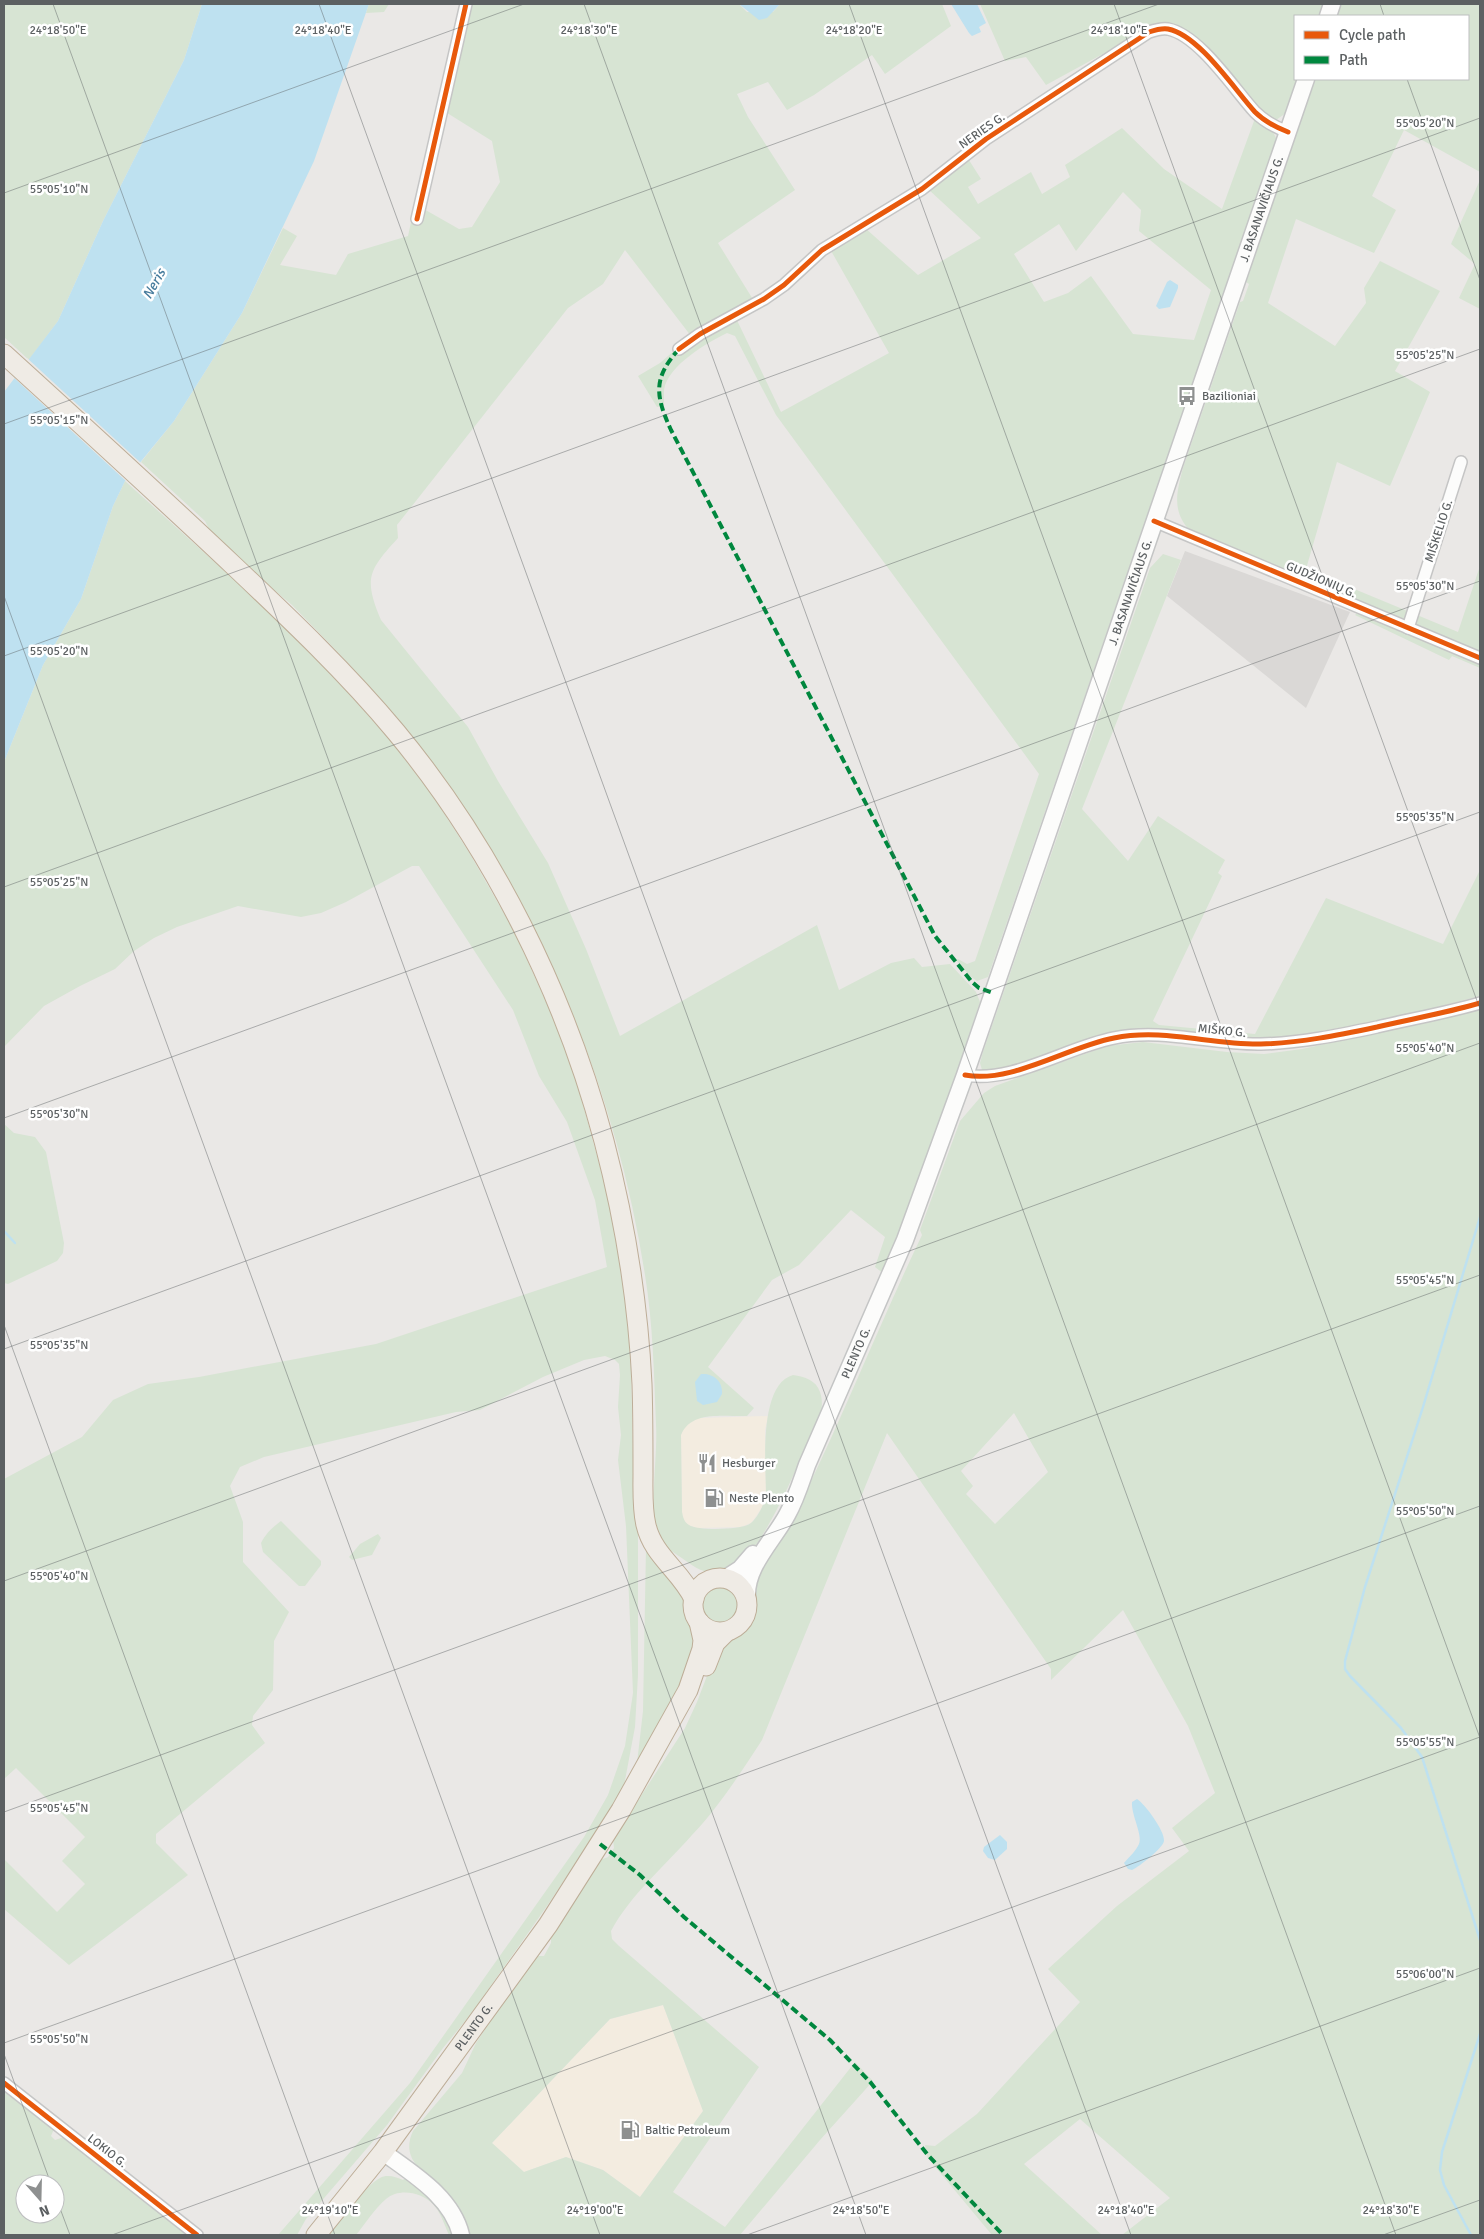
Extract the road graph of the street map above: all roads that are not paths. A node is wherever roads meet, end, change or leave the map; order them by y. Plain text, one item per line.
1 (466, 4) edge
2 (1306, 80) edge
3 (1288, 132) junction
4 (417, 218) dead end
5 (679, 349) dead end
6 (4, 354) edge
7 (1461, 462) dead end
8 (1154, 521) junction
9 (1408, 628) junction
10 (1480, 658) edge
11 (1480, 1003) edge
12 (965, 1075) junction
13 (807, 1464) junction
14 (651, 1538) junction
15 (719, 1579) junction
16 (747, 1598) junction
17 (694, 1599) junction
18 (699, 1622) junction
19 (726, 1632) junction
20 (622, 1810) junction
21 (4, 2083) edge
22 (383, 2152) junction
23 (197, 2235) edge
24 (316, 2235) edge
25 (461, 2235) edge

1 - 4 street
2 - 3 main road, J. BASANAVIČIAUS G.
3 - 5 street, NERIES G.
3 - 8 main road, J. BASANAVIČIAUS G.
6 - 14 highway
7 - 9 street, MIŠKELIO G.
8 - 9 street, GUDŽIONIŲ G.
8 - 12 main road, J. BASANAVIČIAUS G.
9 - 10 street, GUDŽIONIŲ G.
11 - 12 street, MIŠKO G.
12 - 13 main road, PLENTO G.
13 - 15 main road, PLENTO G.
13 - 16 main road, PLENTO G.
14 - 15 highway
14 - 17 highway
15 - 16 highway
15 - 17 highway
16 - 19 highway
17 - 18 highway
18 - 19 highway
18 - 20 highway, PLENTO G.
19 - 20 highway, PLENTO G.
20 - 22 highway, PLENTO G.
21 - 23 street, LOKIO G.
22 - 24 highway, PLENTO G.
22 - 25 main road

